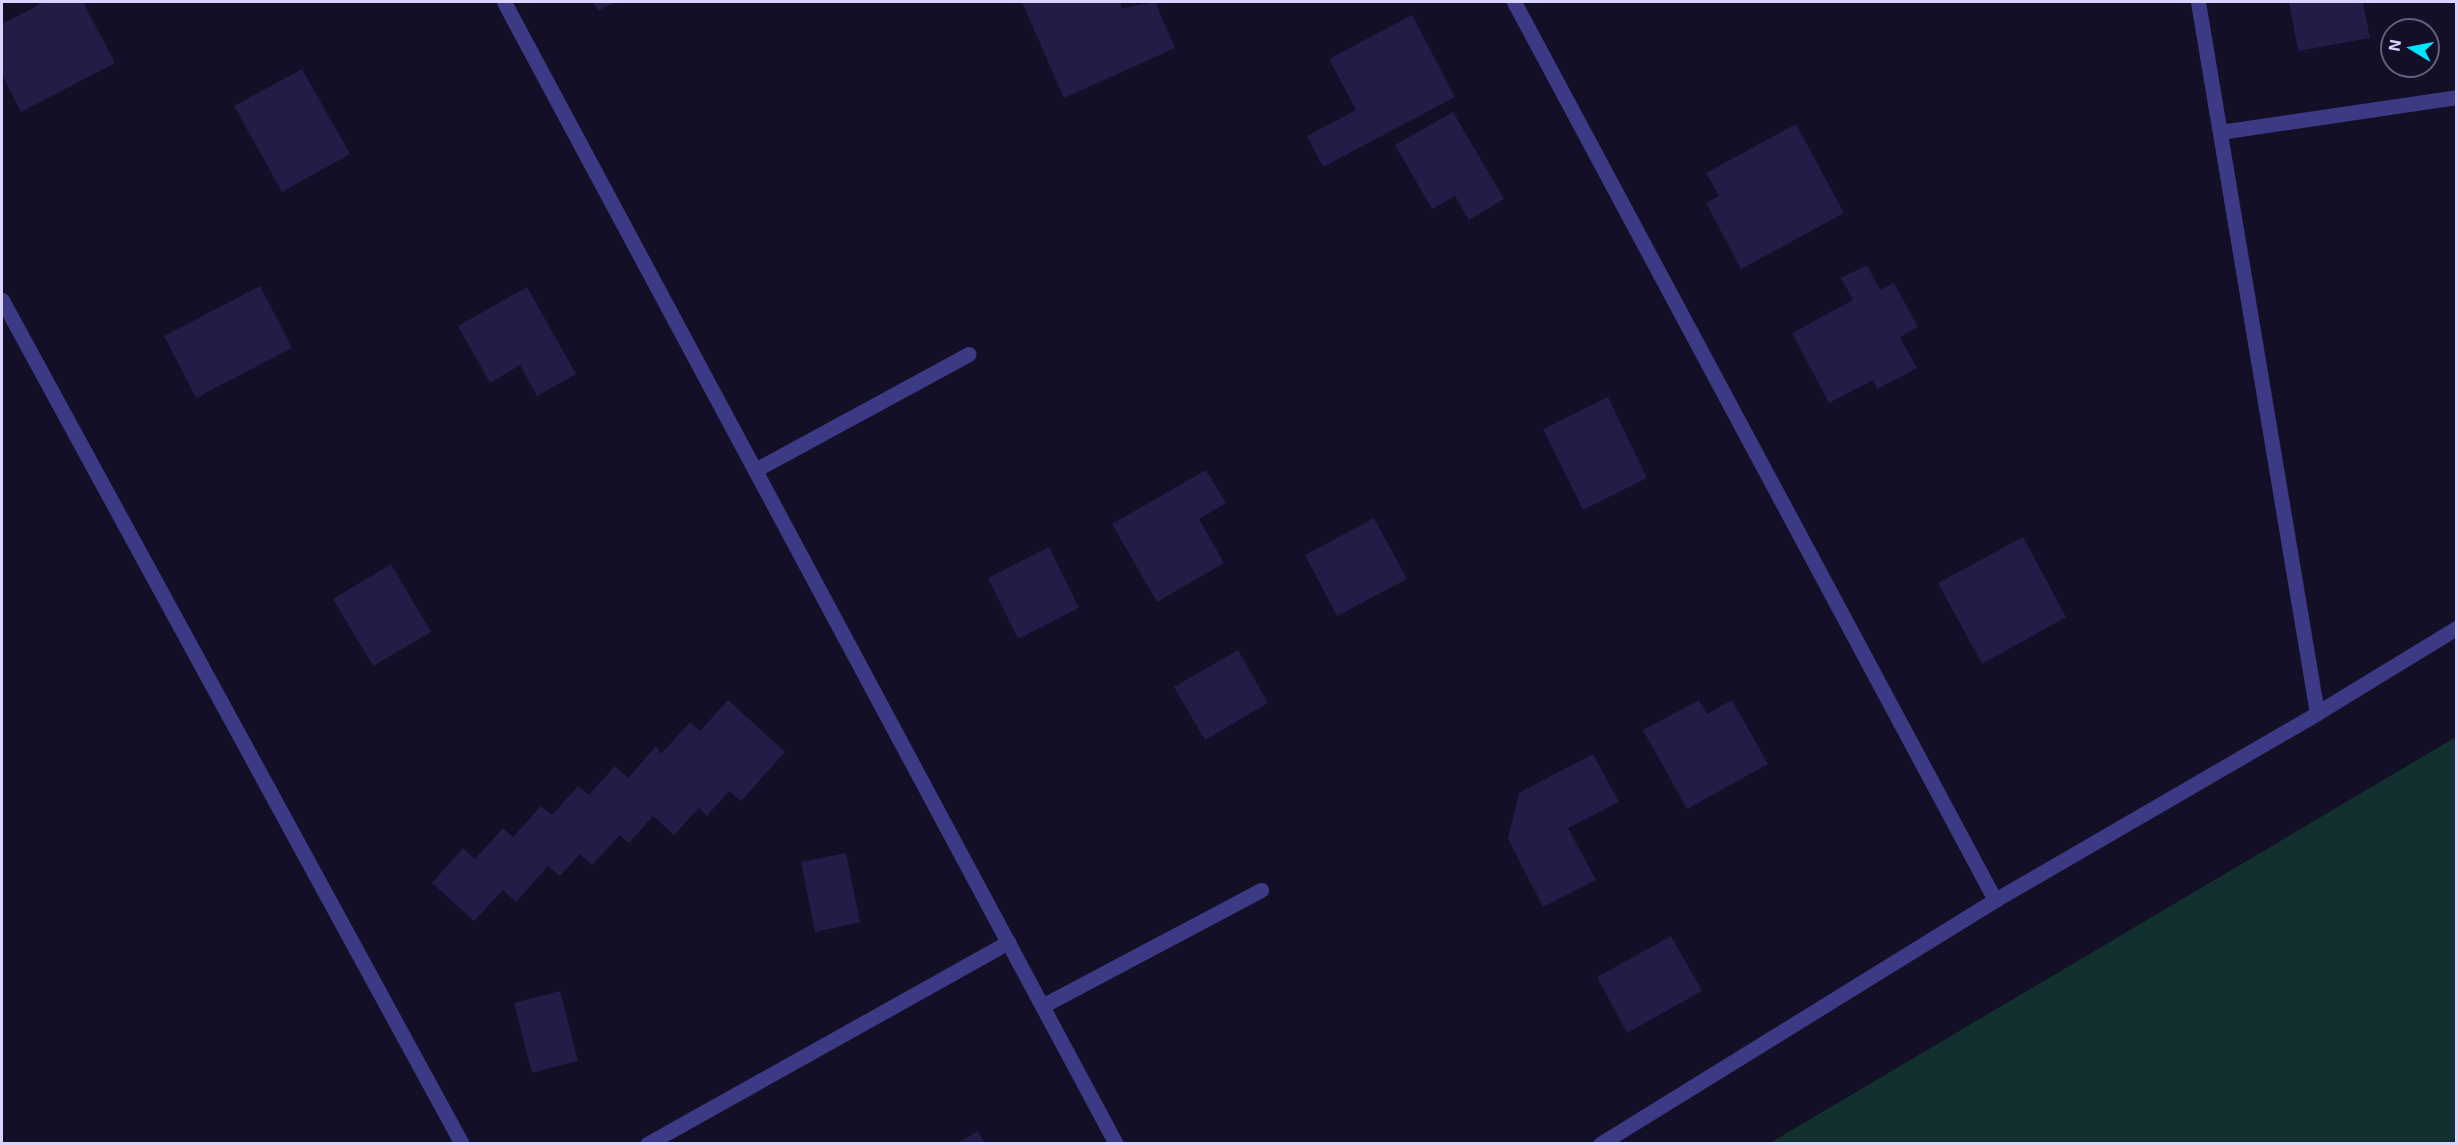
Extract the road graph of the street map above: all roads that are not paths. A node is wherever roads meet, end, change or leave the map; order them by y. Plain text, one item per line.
1 (504, 2) edge
2 (1514, 2) edge
3 (2198, 2) edge
4 (2457, 97) edge
5 (2220, 132) junction
6 (2, 300) edge
7 (969, 354) dead end
8 (755, 470) junction
9 (2457, 628) edge
10 (2317, 712) junction
11 (1261, 890) dead end
12 (1995, 900) junction
13 (1008, 942) junction
14 (1042, 1006) junction
15 (462, 1143) edge
16 (647, 1143) edge
17 (1116, 1143) edge
18 (1600, 1143) edge

1 - 8 street
2 - 12 street
3 - 5 street
4 - 5 street
5 - 10 street
6 - 15 street
7 - 8 street
8 - 13 street
9 - 10 street
10 - 12 street
11 - 14 street
12 - 18 street
13 - 14 street
13 - 16 street
14 - 17 street

